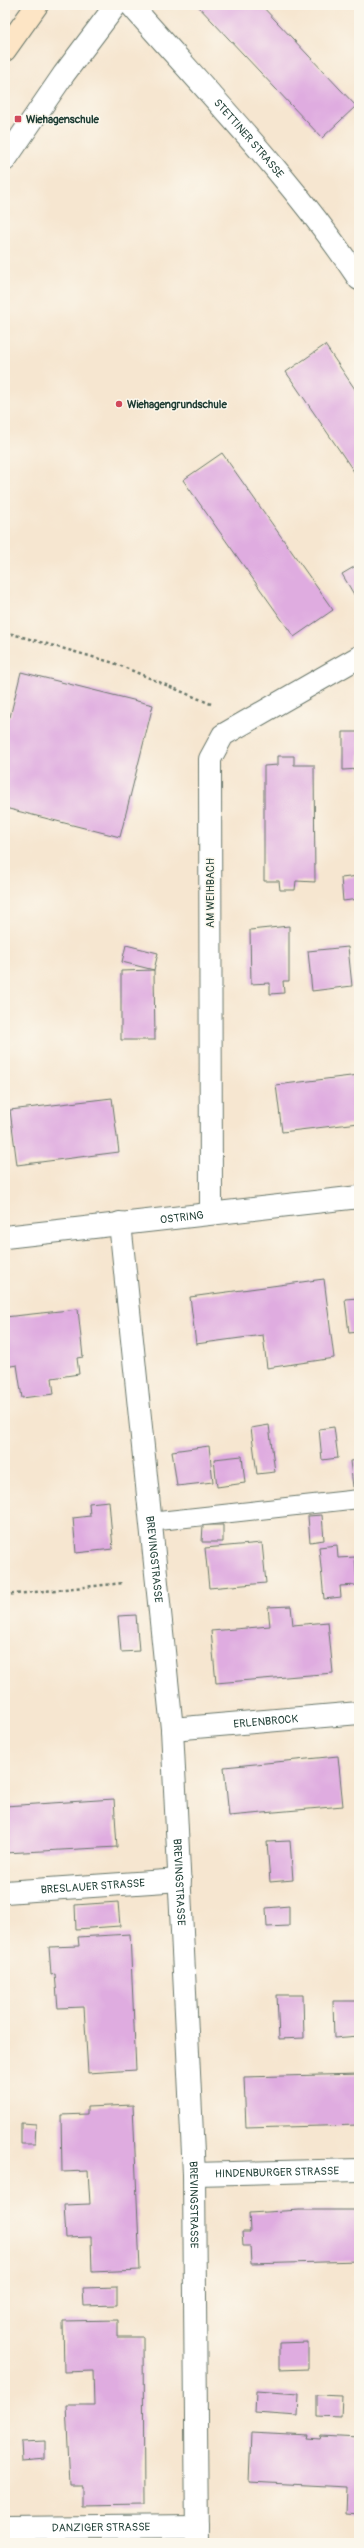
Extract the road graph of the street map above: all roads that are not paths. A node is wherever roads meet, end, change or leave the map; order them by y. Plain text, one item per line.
1 (37, 5) edge
2 (116, 5) edge
3 (131, 5) edge
4 (5, 50) edge
5 (5, 160) edge
6 (359, 279) edge
7 (359, 657) edge
8 (359, 1197) edge
9 (211, 1212) junction
10 (120, 1223) junction
11 (5, 1238) edge
12 (359, 1499) edge
13 (150, 1522) junction
14 (359, 1713) edge
15 (172, 1729) junction
16 (180, 1880) junction
17 (5, 1892) edge
18 (359, 2170) edge
19 (194, 2174) junction
20 (5, 2528) edge
21 (197, 2534) edge

1 - 4 main road
2 - 5 street
3 - 6 street, STETTINER STRASSE
7 - 9 street, AM WEIHBACH
8 - 9 street, OSTRING
9 - 10 street, OSTRING
10 - 11 street, OSTRING
10 - 13 street, BREVINGSTRASSE
12 - 13 lane
13 - 15 street, BREVINGSTRASSE
14 - 15 street, ERLENBROCK
15 - 16 street, BREVINGSTRASSE
16 - 17 street, BRESLAUER STRASSE
16 - 19 street, BREVINGSTRASSE
18 - 19 street, HINDENBURGER STRASSE
19 - 21 street, BREVINGSTRASSE
20 - 21 street, DANZIGER STRASSE

